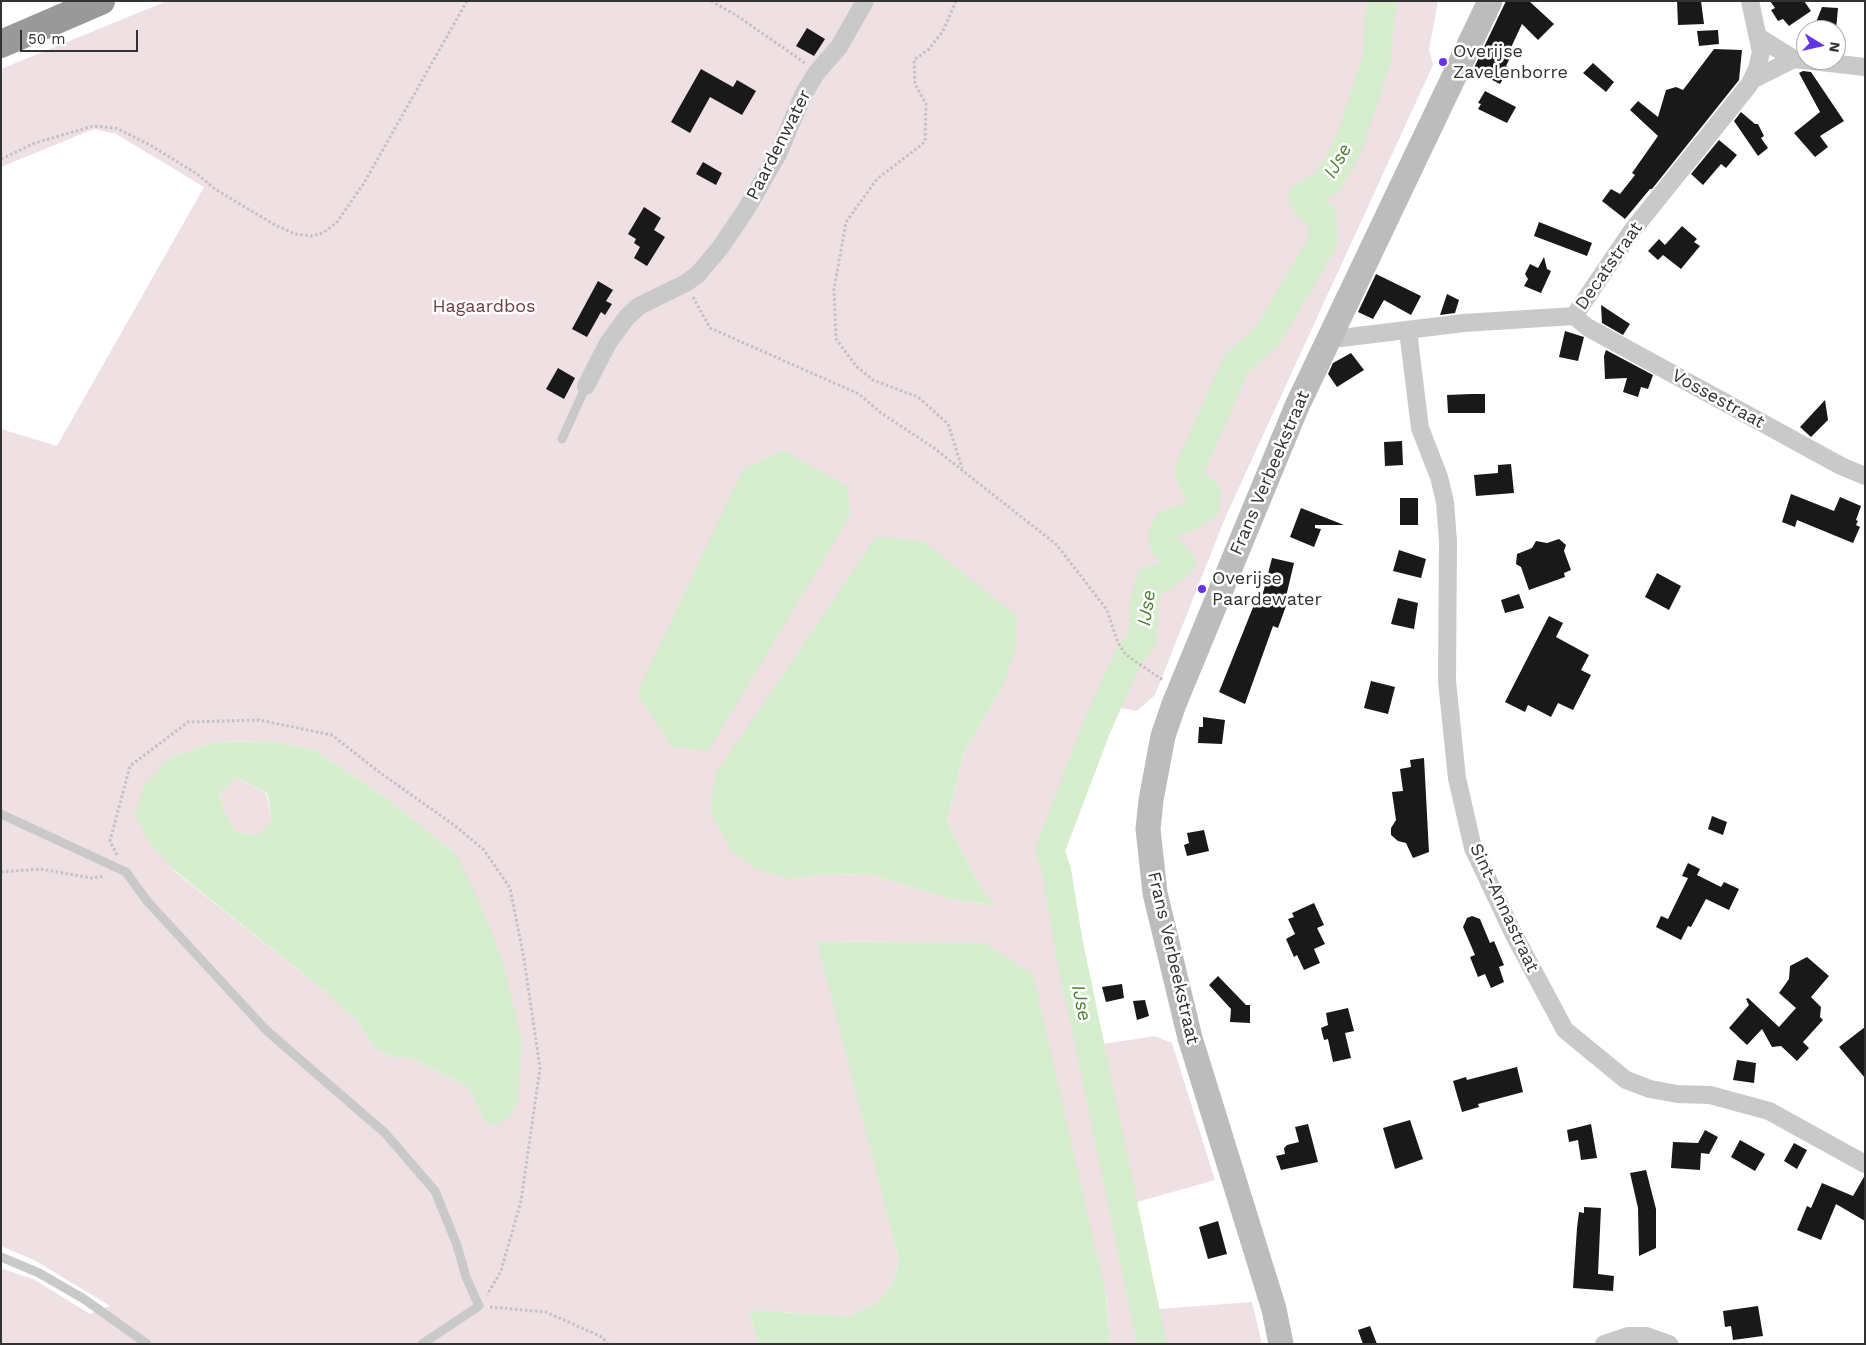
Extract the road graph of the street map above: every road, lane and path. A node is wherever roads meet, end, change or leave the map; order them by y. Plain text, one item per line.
1 (101, 1) edge
2 (467, 1) edge
3 (711, 1) edge
4 (865, 1) edge
5 (956, 1) edge
6 (1490, 1) edge
7 (1750, 1) edge
8 (1760, 38) junction
9 (1, 44) edge
10 (1794, 60) junction
11 (1865, 68) edge
12 (817, 72) junction
13 (1752, 80) junction
14 (1, 159) edge
15 (686, 283) junction
16 (1574, 316) junction
17 (1408, 331) junction
18 (1329, 337) junction
19 (586, 386) joint
20 (562, 439) dead end
21 (962, 469) junction
22 (1865, 476) edge
23 (1167, 683) dead end
24 (1, 814) edge
25 (1, 872) edge
26 (126, 872) junction
27 (1865, 1164) edge
28 (1, 1257) edge
29 (480, 1306) junction
30 (146, 1344) edge
31 (422, 1344) edge
32 (608, 1344) edge
33 (1281, 1344) edge
34 (1604, 1344) edge
35 (1669, 1344) edge

1 - 9 highway
2 - 14 path
3 - 12 path
4 - 12 street, Paardenwater
5 - 21 path
6 - 18 main road, Frans Verbeekstraat
7 - 8 street, Decatstraat
8 - 10 street
8 - 13 street, Decatstraat
10 - 11 street
10 - 13 street
12 - 15 street, Paardenwater
13 - 16 street, Decatstraat
15 - 19 street, Paardenwater
15 - 21 path
16 - 17 street, Decatstraat
16 - 22 street, Vossestraat
17 - 18 street, Decatstraat
17 - 27 street, Sint-Annastraat
18 - 33 main road, Frans Verbeekstraat
19 - 20 lane
21 - 23 path
24 - 26 lane
25 - 26 path
26 - 29 lane
26 - 29 path
28 - 30 lane
29 - 31 lane
29 - 32 path
34 - 35 street

